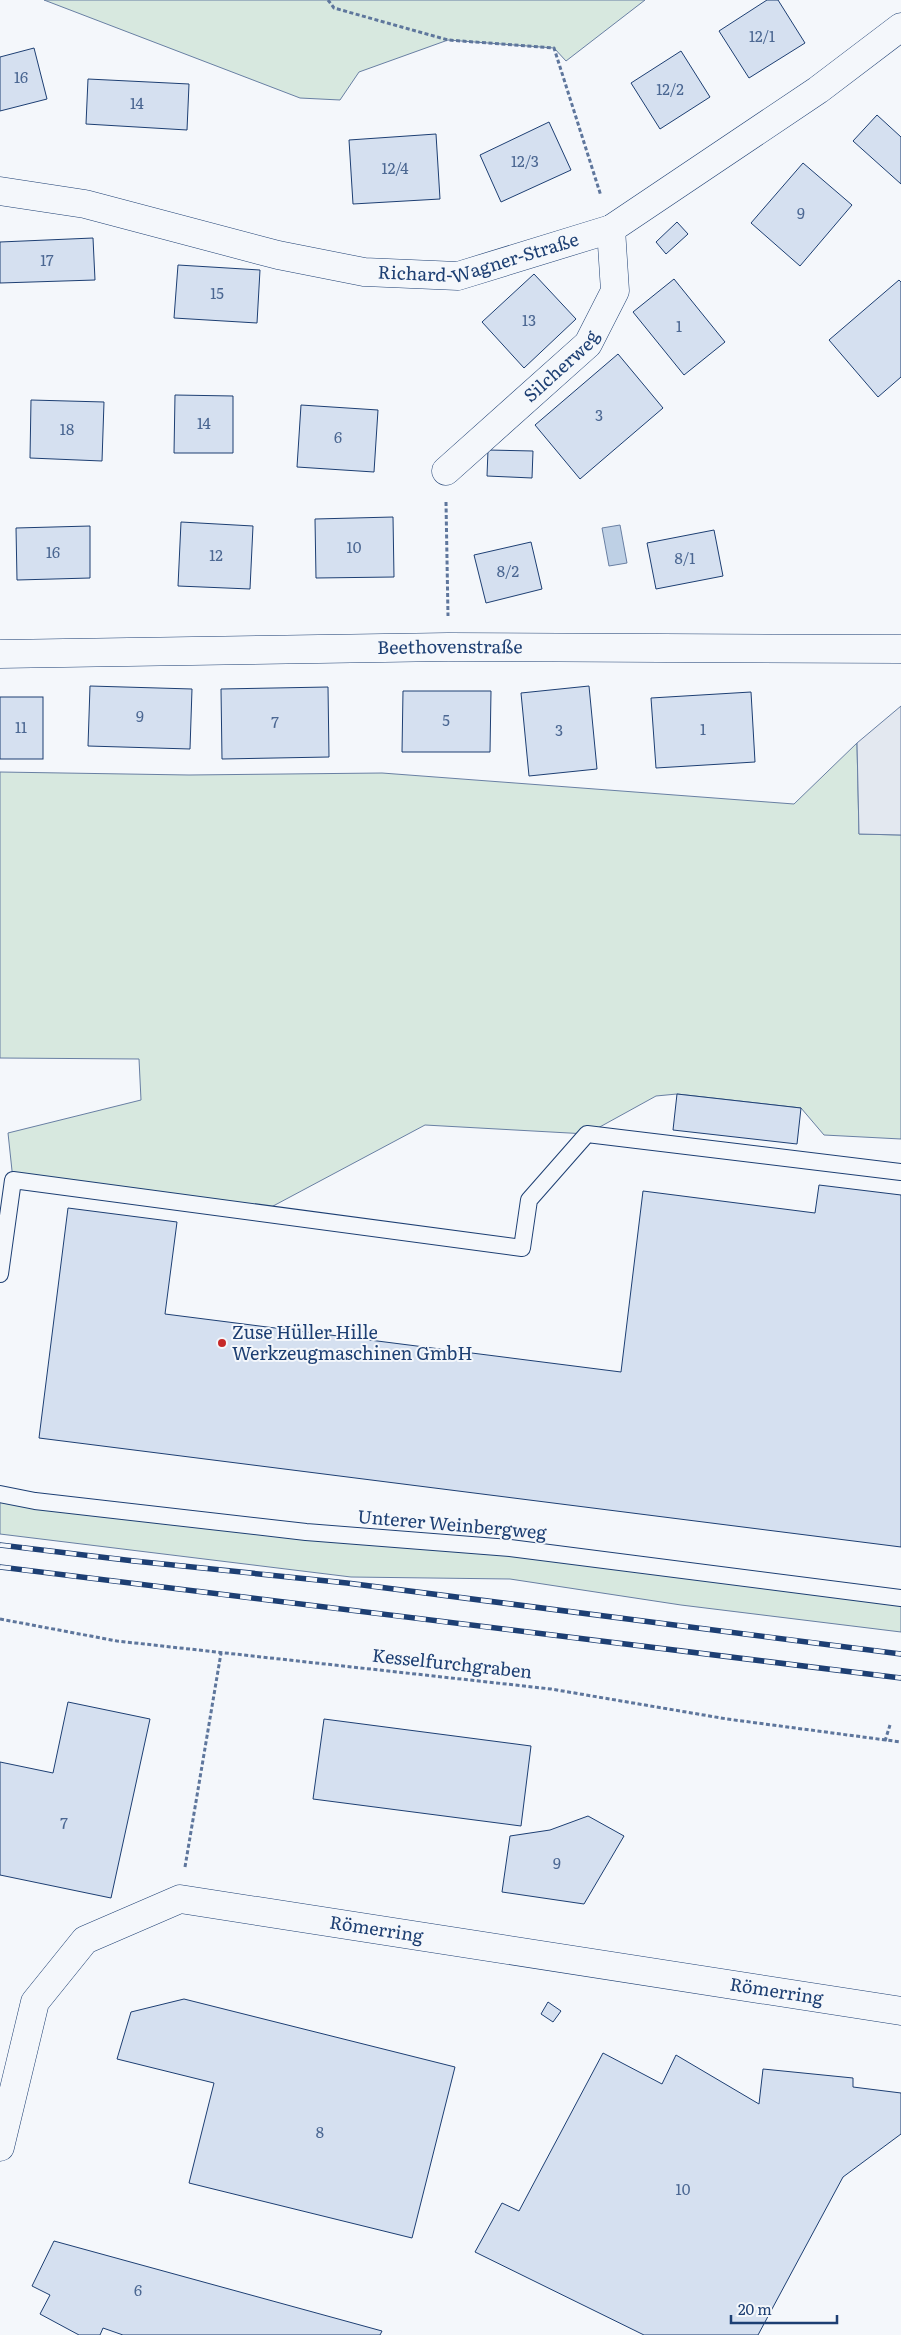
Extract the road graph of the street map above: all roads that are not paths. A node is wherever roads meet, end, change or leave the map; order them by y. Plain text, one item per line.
1 (901, 27) edge
2 (0, 191) edge
3 (610, 229) junction
4 (446, 471) road end
5 (901, 649) edge
6 (0, 654) edge
7 (901, 1172) edge
8 (0, 1274) edge
9 (0, 1494) edge
10 (901, 1598) edge
11 (901, 2011) edge
12 (2, 2130) edge

1 - 3 street, Richard-Wagner-Straße
2 - 3 street, Richard-Wagner-Straße
3 - 4 street, Silcherweg
5 - 6 street, Beethovenstraße
7 - 8 lane
9 - 10 lane, Unterer Weinbergweg
11 - 12 street, Römerring

